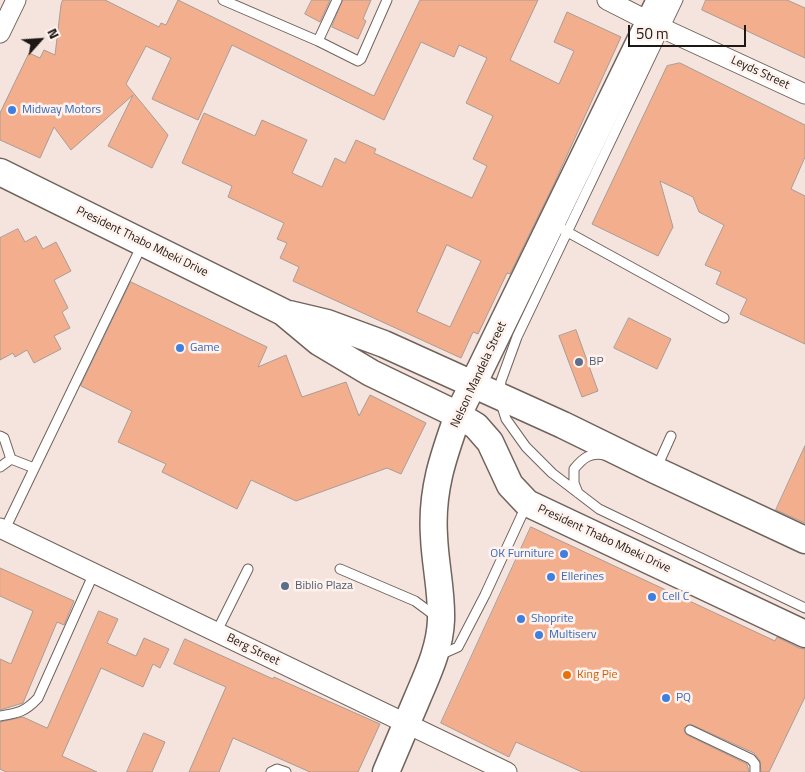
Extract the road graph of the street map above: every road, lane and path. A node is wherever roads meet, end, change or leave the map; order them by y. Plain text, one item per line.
1 (16, 0) edge
2 (224, 0) edge
3 (337, 0) edge
4 (387, 0) edge
5 (607, 0) edge
6 (678, 0) edge
7 (658, 17) edge
8 (0, 33) edge
9 (318, 41) junction
10 (805, 94) edge
11 (0, 172) edge
12 (559, 227) junction
13 (143, 242) junction
14 (283, 312) junction
15 (724, 318) dead end
16 (473, 385) junction
17 (499, 396) junction
18 (458, 415) junction
19 (0, 436) edge
20 (671, 436) dead end
21 (11, 459) junction
22 (0, 467) edge
23 (34, 468) junction
24 (655, 470) junction
25 (579, 495) junction
26 (527, 503) junction
27 (2, 529) edge
28 (805, 540) edge
29 (805, 549) edge
30 (248, 569) dead end
31 (340, 570) dead end
32 (94, 573) junction
33 (805, 608) edge
34 (441, 620) junction
35 (216, 633) junction
36 (805, 634) edge
37 (435, 658) junction
38 (0, 716) edge
39 (406, 725) junction
40 (690, 730) dead end
41 (271, 772) edge
42 (286, 772) edge
43 (386, 772) edge
44 (507, 772) edge
45 (755, 772) edge

1 - 8 street
2 - 9 lane
3 - 9 lane
4 - 9 lane
5 - 7 street, Leyds Street
6 - 7 lane
7 - 10 street, Leyds Street
7 - 12 street, Nelson Mandela Street
11 - 13 street, President Thabo Mbeki Drive
12 - 15 lane
12 - 16 street, Nelson Mandela Street
12 - 17 lane
13 - 14 street, President Thabo Mbeki Drive
13 - 23 lane
14 - 16 street, President Thabo Mbeki Drive
14 - 18 street, President Thabo Mbeki Drive
16 - 17 street, President Thabo Mbeki Drive
16 - 18 street, Nelson Mandela Street
17 - 24 street, President Thabo Mbeki Drive
17 - 25 lane
18 - 26 street, President Thabo Mbeki Drive
18 - 34 street, Nelson Mandela Street
19 - 21 lane
20 - 24 lane
21 - 22 lane
21 - 23 lane
23 - 27 lane
24 - 28 street, President Thabo Mbeki Drive
25 - 29 lane
25 - 33 lane
26 - 36 street, President Thabo Mbeki Drive
26 - 37 lane
27 - 32 street, Berg Street
30 - 35 lane
31 - 34 lane
32 - 35 street, Berg Street
32 - 38 lane
34 - 37 street, Nelson Mandela Street
35 - 39 street, Berg Street
37 - 39 street, Nelson Mandela Street
39 - 43 street, Nelson Mandela Street
39 - 44 street, Berg Street
40 - 45 lane
41 - 42 lane

